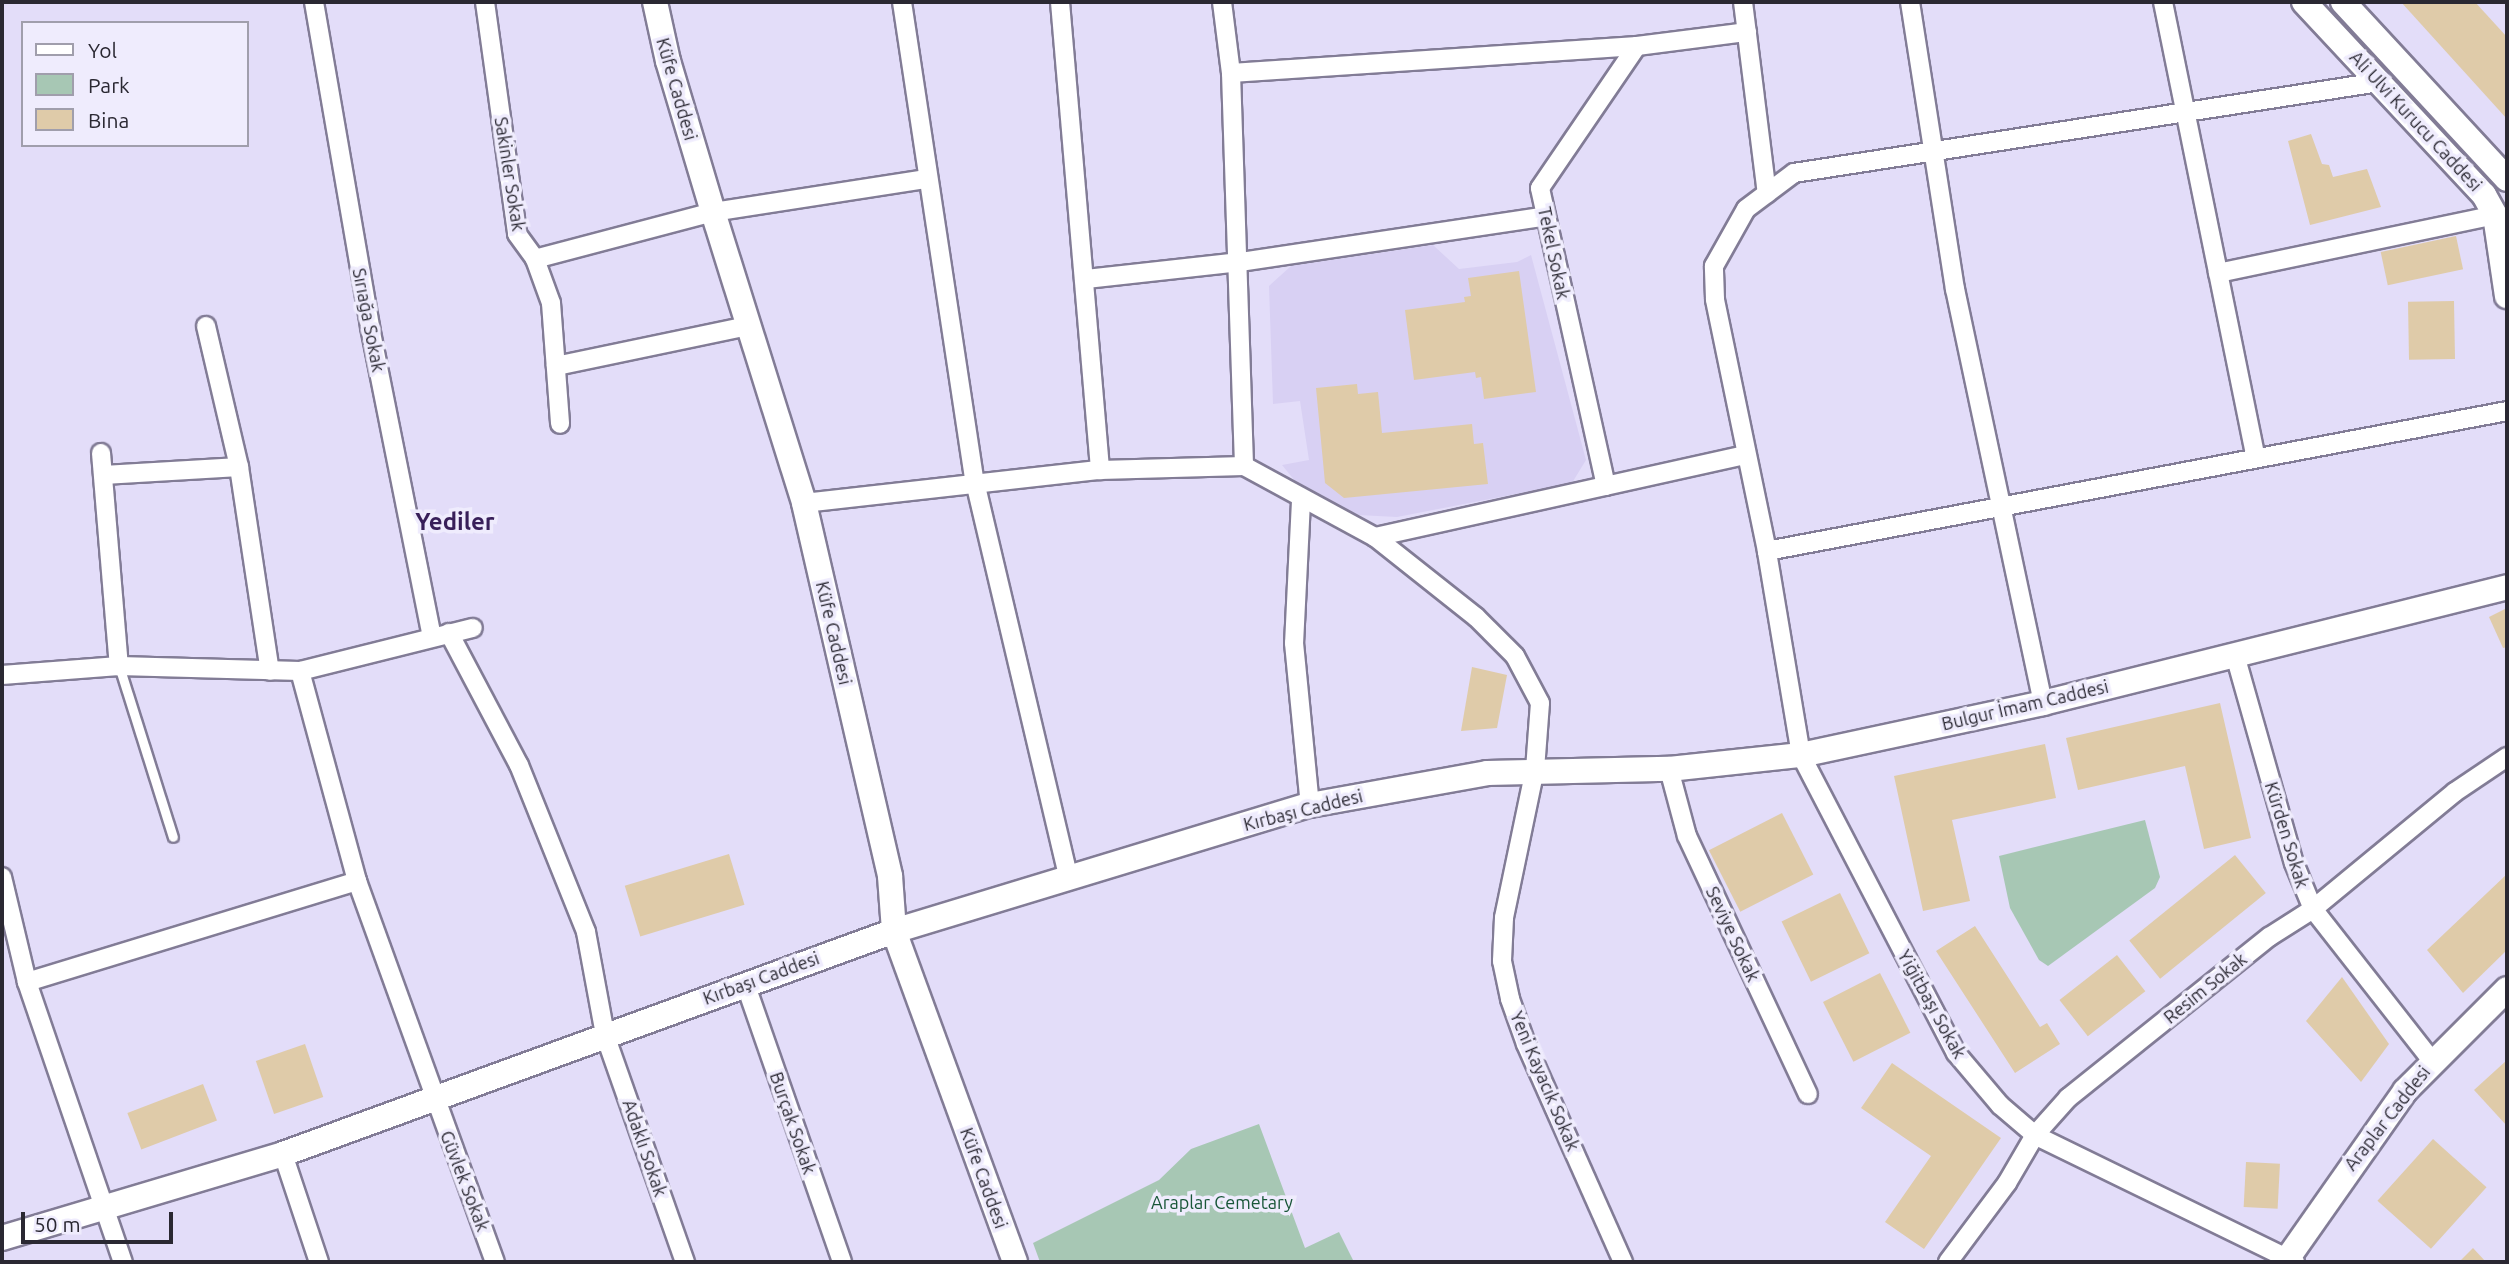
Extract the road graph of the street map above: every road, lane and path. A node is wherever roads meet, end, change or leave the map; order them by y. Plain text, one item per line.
1 (314, 2) edge
2 (485, 2) edge
3 (655, 2) edge
4 (902, 2) edge
5 (1060, 2) edge
6 (1222, 2) edge
7 (1743, 2) edge
8 (1910, 2) edge
9 (2163, 2) edge
10 (2304, 2) edge
11 (2343, 2) edge
12 (1747, 33) junction
13 (1637, 46) junction
14 (1231, 73) junction
15 (2379, 82) junction
16 (2185, 112) junction
17 (1934, 152) junction
18 (927, 179) junction
19 (2507, 179) edge
20 (1767, 194) junction
21 (713, 212) junction
22 (2495, 215) junction
23 (1546, 216) junction
24 (535, 259) junction
25 (1240, 262) junction
26 (2218, 273) junction
27 (1086, 279) junction
28 (2507, 296) edge
29 (206, 326) dead end
30 (748, 326) junction
31 (556, 366) junction
32 (2507, 411) edge
33 (560, 424) dead end
34 (101, 453) dead end
35 (1744, 455) junction
36 (2255, 455) junction
37 (1244, 466) junction
38 (239, 467) junction
39 (1100, 470) junction
40 (104, 475) junction
41 (975, 482) junction
42 (1606, 486) junction
43 (1301, 501) junction
44 (804, 503) junction
45 (2003, 505) junction
46 (1375, 537) junction
47 (1767, 551) junction
48 (2507, 587) edge
49 (473, 628) dead end
50 (441, 635) junction
51 (2235, 655) junction
52 (119, 666) junction
53 (270, 671) junction
54 (300, 671) junction
55 (2, 675) edge
56 (2043, 703) junction
57 (1801, 755) junction
58 (2507, 757) edge
59 (1535, 769) junction
60 (1669, 769) junction
61 (1310, 805) junction
62 (173, 837) dead end
63 (1068, 875) junction
64 (2, 877) edge
65 (357, 881) junction
66 (2313, 909) junction
67 (894, 930) junction
68 (27, 982) junction
69 (744, 983) junction
70 (2507, 989) edge
71 (606, 1035) junction
72 (2431, 1061) junction
73 (1808, 1094) dead end
74 (433, 1099) junction
75 (2035, 1135) junction
76 (284, 1154) junction
77 (108, 1209) junction
78 (2, 1238) edge
79 (2290, 1260) edge
80 (123, 1262) edge
81 (319, 1262) edge
82 (495, 1262) edge
83 (685, 1262) edge
84 (842, 1262) edge
85 (1015, 1262) edge
86 (1623, 1262) edge
87 (1948, 1262) edge

1 - 50 street, Sırıağa Sokak
2 - 24 street, Sakinler Sokak
3 - 21 street, Küfe Caddesi
4 - 18 street
5 - 27 street
6 - 14 street
7 - 12 street
8 - 17 street
9 - 16 street
10 - 15 street, Ali Ulvi Kurucu Caddesi
11 - 19 street, Ali Ulvi Kurucu Caddesi
12 - 13 street
12 - 20 street
13 - 14 street
13 - 23 street, Tekel Sokak
14 - 25 street
15 - 16 street, Yiğitbaşı Sokak
15 - 22 street, Ali Ulvi Kurucu Caddesi
16 - 17 street, Yiğitbaşı Sokak
16 - 26 street
17 - 20 street, Yiğitbaşı Sokak
17 - 45 street
18 - 21 street
18 - 41 street
20 - 35 street, Yiğitbaşı Sokak
21 - 24 street
21 - 30 street, Küfe Caddesi
22 - 26 street
22 - 28 street, Ali Ulvi Kurucu Caddesi
23 - 25 street
23 - 42 street, Tekel Sokak
24 - 31 street, Sakinler Sokak
25 - 27 street
25 - 37 street
26 - 36 street
27 - 39 street
29 - 38 street
30 - 31 street
30 - 44 street, Küfe Caddesi
31 - 33 street, Sakinler Sokak
32 - 36 street
34 - 40 street
35 - 42 street
35 - 47 street, Yiğitbaşı Sokak
36 - 45 street
37 - 39 street
37 - 43 street, Yeni Kayacık Sokak
38 - 40 street
38 - 53 street
39 - 41 street
40 - 52 street
41 - 44 street
41 - 63 street
42 - 46 street
43 - 46 street, Yeni Kayacık Sokak
43 - 61 street
44 - 67 street, Küfe Caddesi
45 - 47 street
45 - 56 street
46 - 59 street, Yeni Kayacık Sokak
47 - 57 street, Yiğitbaşı Sokak
48 - 51 street, Bulgur İmam Caddesi
49 - 50 street
50 - 54 street
50 - 71 street, Sırıağa Sokak
51 - 56 street, Bulgur İmam Caddesi
51 - 66 street, Kürden Sokak
52 - 53 street
52 - 55 street
52 - 62 lane
53 - 54 street
54 - 65 street, Güvlek Sokak
56 - 57 street, Bulgur İmam Caddesi
57 - 60 street, Bulgur İmam Caddesi
57 - 75 street, Yiğitbaşı Sokak
58 - 66 street, Resim Sokak
59 - 60 street, Bulgur İmam Caddesi
59 - 61 street, Kırbaşı Caddesi
59 - 86 street, Yeni Kayacık Sokak
60 - 73 street, Seviye Sokak
61 - 63 street, Kırbaşı Caddesi
63 - 67 street, Kırbaşı Caddesi
64 - 68 street
65 - 68 street
65 - 74 street, Güvlek Sokak
66 - 72 street, Kürden Sokak
66 - 75 street, Resim Sokak
67 - 69 street, Kırbaşı Caddesi
67 - 85 street, Küfe Caddesi
68 - 77 street
69 - 71 street, Kırbaşı Caddesi
69 - 84 street, Burçak Sokak
70 - 72 street, Araplar Caddesi
71 - 74 street, Kırbaşı Caddesi
71 - 83 street, Adaklı Sokak
72 - 79 street, Araplar Caddesi
74 - 76 street, Kırbaşı Caddesi
74 - 82 street, Güvlek Sokak
75 - 79 street, Yiğitbaşı Sokak
75 - 87 street, Resim Sokak
76 - 77 street, Kırbaşı Caddesi
76 - 81 street
77 - 78 street, Kırbaşı Caddesi
77 - 80 street

